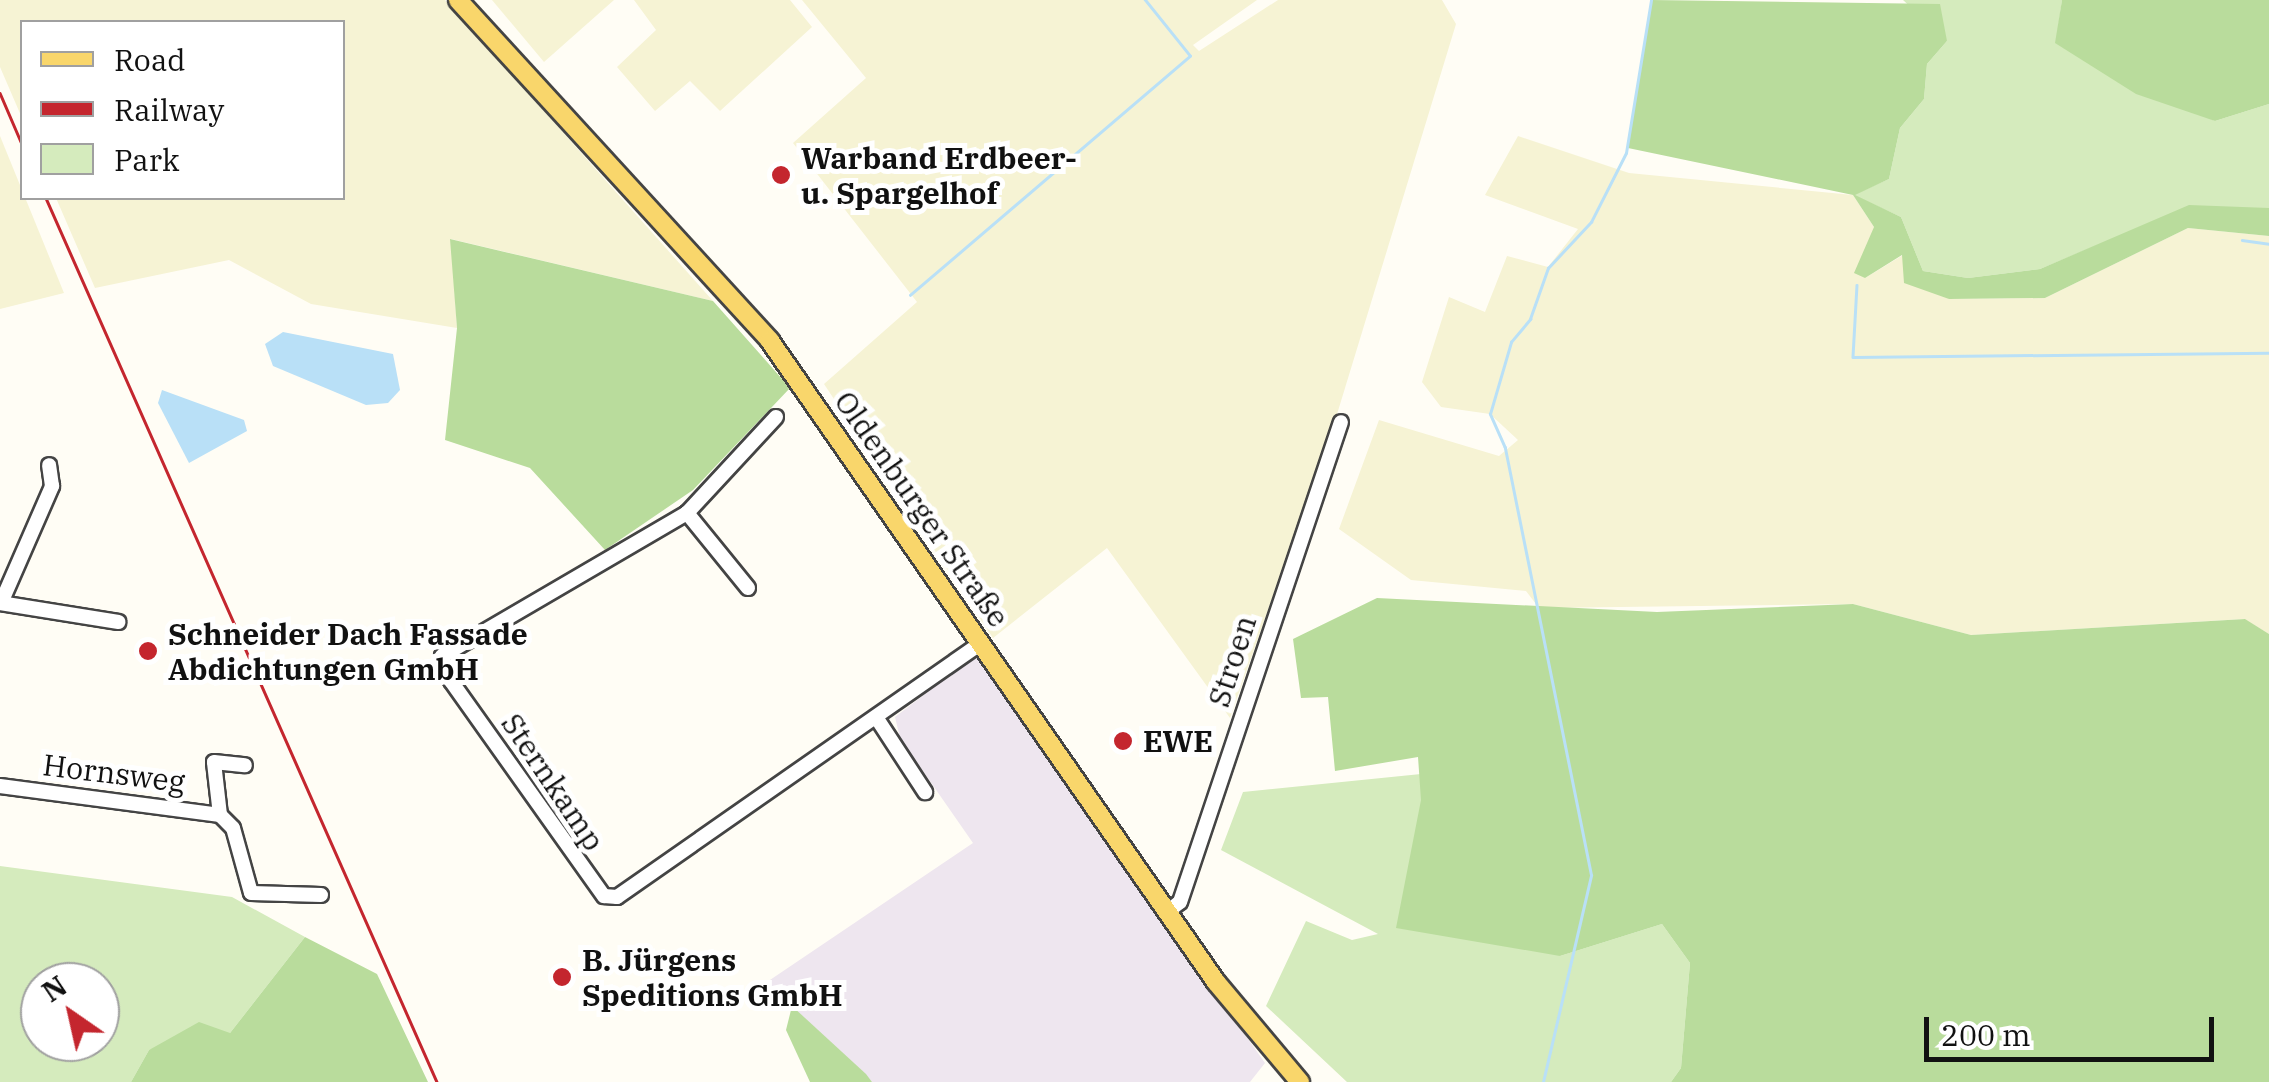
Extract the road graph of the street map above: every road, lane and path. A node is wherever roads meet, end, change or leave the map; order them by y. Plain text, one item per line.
1 (458, 0) edge
2 (776, 417) dead end
3 (1340, 422) dead end
4 (49, 465) dead end
5 (687, 513) junction
6 (748, 588) dead end
7 (1, 603) edge
8 (118, 622) dead end
9 (981, 643) junction
10 (876, 717) junction
11 (245, 765) dead end
12 (0, 786) edge
13 (925, 792) dead end
14 (220, 814) junction
15 (321, 895) dead end
16 (1167, 912) junction
17 (1295, 1081) edge

1 - 9 main road, Oldenburger Straße
2 - 5 street, Sternkamp
3 - 16 street, Stroen
4 - 7 street
5 - 6 street
5 - 10 street, Sternkamp
7 - 8 street
9 - 10 street, Sternkamp
9 - 16 main road, Oldenburger Straße
10 - 13 street
11 - 14 street, Hornsweg
12 - 14 street, Hornsweg
14 - 15 street, Hornsweg
16 - 17 main road, Oldenburger Straße

